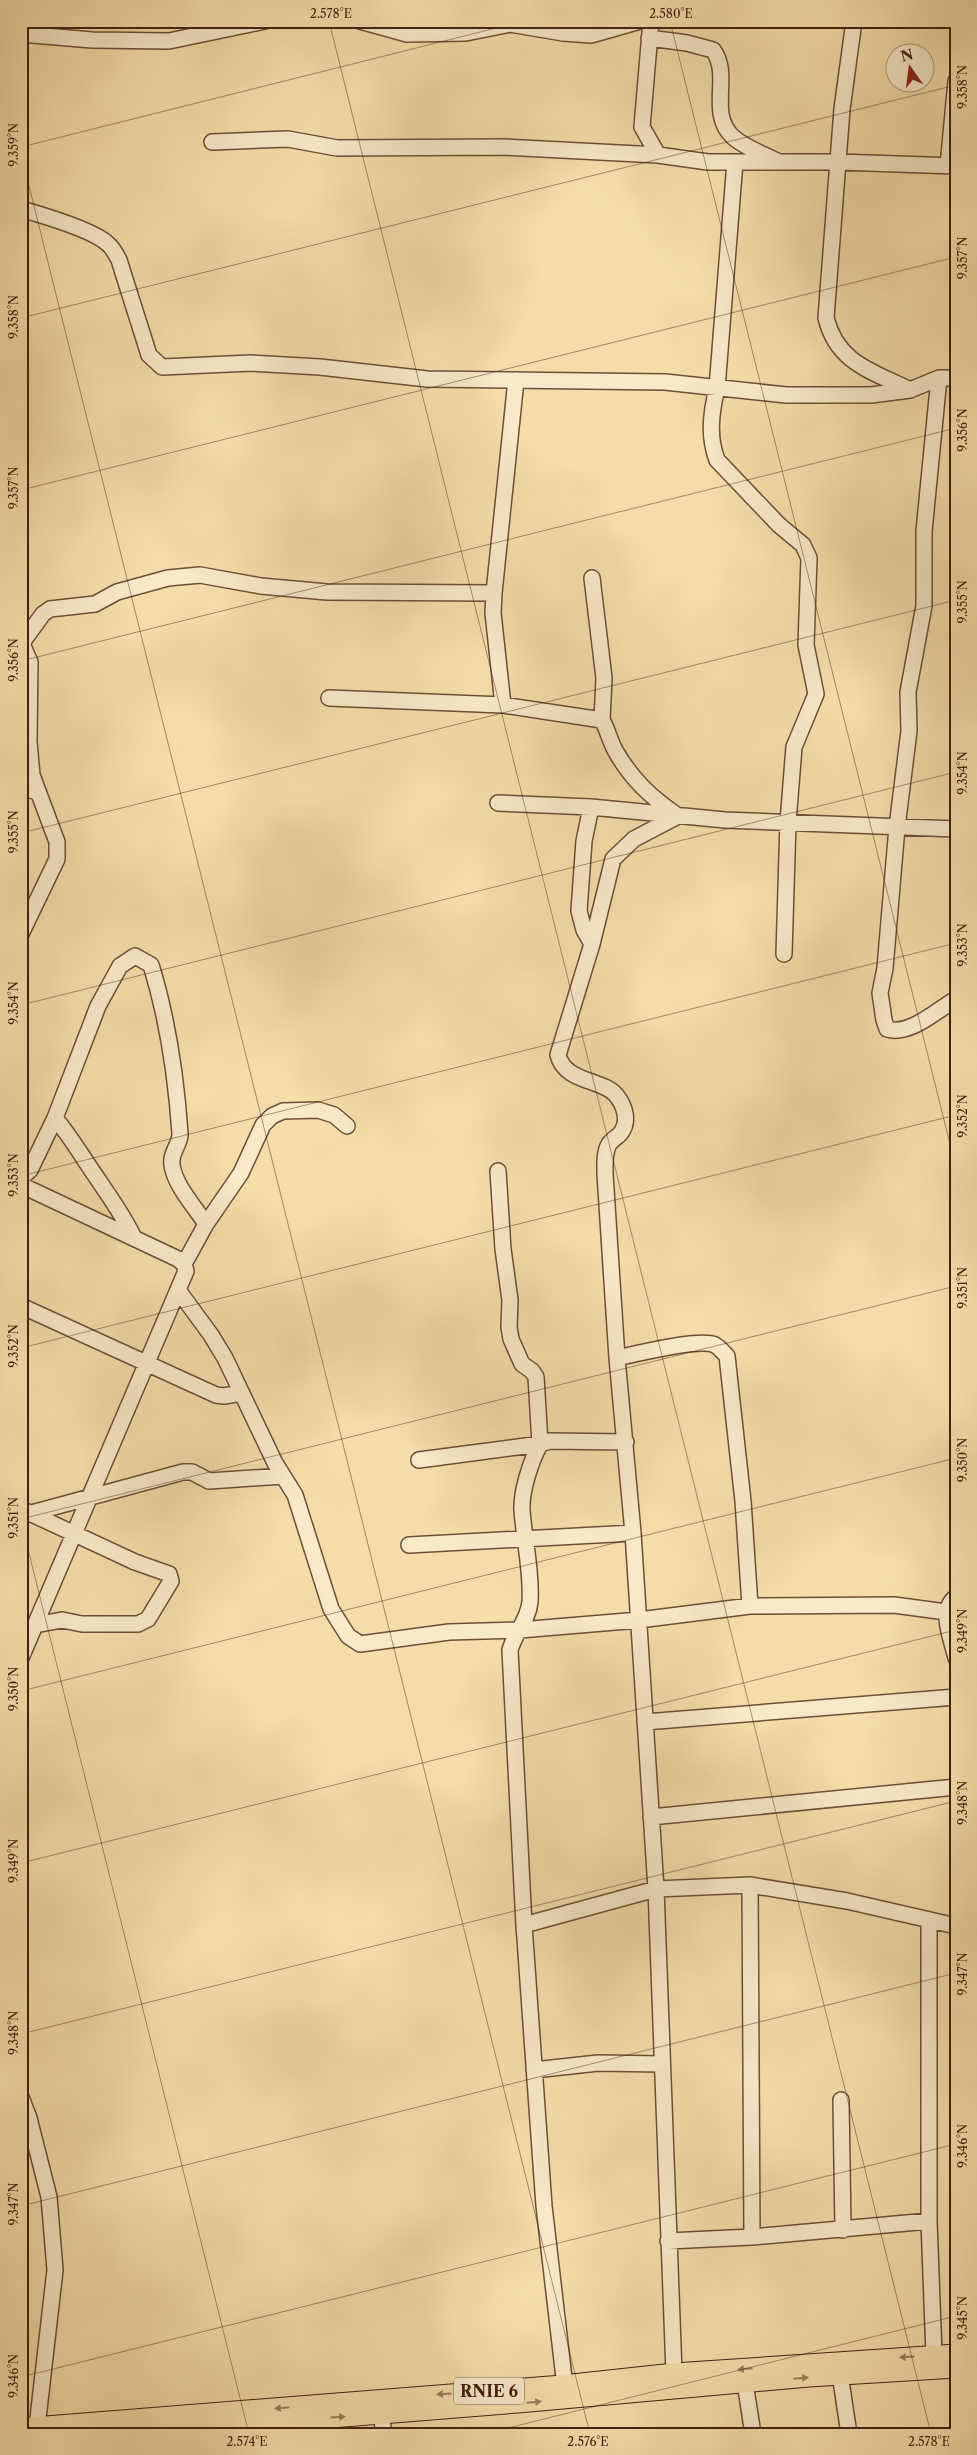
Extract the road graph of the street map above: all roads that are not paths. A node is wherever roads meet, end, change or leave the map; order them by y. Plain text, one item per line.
1 (265, 21) edge
2 (360, 21) edge
3 (640, 21) edge
4 (651, 21) edge
5 (854, 21) edge
6 (21, 34) edge
7 (649, 38) junction
8 (956, 81) edge
9 (212, 142) dead end
10 (658, 155) junction
11 (735, 162) junction
12 (779, 162) junction
13 (838, 162) junction
14 (952, 166) edge
15 (21, 210) edge
16 (938, 378) junction
17 (956, 378) edge
18 (516, 380) junction
19 (717, 388) junction
20 (910, 390) junction
21 (592, 578) dead end
22 (494, 593) junction
23 (329, 698) dead end
24 (503, 705) junction
25 (602, 720) junction
26 (21, 787) edge
27 (37, 792) junction
28 (498, 803) dead end
29 (591, 807) junction
30 (678, 816) junction
31 (788, 822) junction
32 (897, 827) junction
33 (956, 829) edge
34 (21, 934) edge
35 (592, 944) junction
36 (784, 954) dead end
37 (956, 999) edge
38 (55, 1118) junction
39 (347, 1126) dead end
40 (498, 1171) dead end
41 (21, 1178) edge
42 (21, 1185) edge
43 (206, 1224) junction
44 (134, 1238) junction
45 (184, 1264) junction
46 (178, 1290) junction
47 (21, 1306) edge
48 (618, 1358) junction
49 (146, 1364) junction
50 (242, 1393) junction
51 (626, 1442) junction
52 (540, 1444) junction
53 (419, 1460) dead end
54 (283, 1476) junction
55 (89, 1498) junction
56 (24, 1512) edge
57 (73, 1532) junction
58 (633, 1533) junction
59 (526, 1539) junction
60 (409, 1545) dead end
61 (956, 1597) edge
62 (750, 1606) junction
63 (946, 1612) junction
64 (639, 1620) junction
65 (35, 1625) junction
66 (520, 1630) junction
67 (21, 1658) edge
68 (956, 1658) edge
69 (956, 1697) edge
70 (645, 1722) junction
71 (956, 1787) edge
72 (651, 1818) junction
73 (750, 1886) junction
74 (656, 1889) junction
75 (929, 1921) junction
76 (524, 1925) junction
77 (956, 1926) edge
78 (662, 2064) junction
79 (534, 2070) junction
80 (21, 2097) edge
81 (841, 2100) dead end
82 (929, 2222) junction
83 (843, 2230) junction
84 (752, 2237) junction
85 (668, 2240) junction
86 (956, 2354) edge
87 (934, 2355) junction
88 (956, 2368) edge
89 (674, 2373) junction
90 (840, 2374) junction
91 (745, 2383) junction
92 (565, 2392) junction
93 (381, 2414) junction
94 (29, 2428) edge
95 (132, 2434) edge
96 (384, 2434) edge
97 (753, 2434) edge
98 (849, 2434) edge

1 - 6 street
2 - 3 street
4 - 7 street
5 - 13 street
7 - 10 street
7 - 12 street
8 - 14 street
9 - 10 street
10 - 11 street
11 - 12 street
11 - 19 street
12 - 13 street
13 - 14 street
13 - 20 street
15 - 18 street
16 - 17 street
16 - 20 street
16 - 32 street
18 - 19 street
18 - 22 street
19 - 20 street
19 - 31 street
21 - 25 street
22 - 24 street
22 - 27 street
23 - 24 street
24 - 25 street
25 - 30 street
26 - 27 street
27 - 34 street
28 - 29 street
29 - 30 street
29 - 35 street
30 - 31 street
30 - 35 street
31 - 32 street
31 - 36 street
32 - 33 street
32 - 37 street
35 - 48 street
38 - 41 street
38 - 43 street
38 - 44 street
39 - 43 street
40 - 52 street
42 - 44 street
43 - 45 street
44 - 45 street
45 - 46 street
46 - 49 street
46 - 50 street
47 - 49 street
48 - 51 street
48 - 62 street
49 - 50 street
49 - 55 street
50 - 54 street
51 - 52 street
51 - 58 street
52 - 53 street
52 - 59 street
54 - 55 street
54 - 66 street
55 - 56 street
55 - 57 street
56 - 57 street
57 - 65 street
57 - 65 street
58 - 59 street
58 - 64 street
59 - 60 street
59 - 66 street
61 - 63 street
62 - 63 street
62 - 64 street
63 - 68 street
64 - 66 street
64 - 70 street
65 - 67 street
66 - 76 street
69 - 70 street
70 - 72 street
71 - 72 street
72 - 74 street
73 - 74 street
73 - 75 street
73 - 84 street
74 - 76 street
74 - 78 street
75 - 77 street
75 - 82 street
76 - 79 street
78 - 79 street
78 - 85 street
79 - 92 street
80 - 94 street
81 - 83 street
82 - 83 street
82 - 87 street
83 - 84 street
84 - 85 street
85 - 89 street
86 - 87 main road, RNIE 6
87 -> 89 main road, RNIE 6
88 - 90 main road, RNIE 6
89 - 92 main road, RNIE 6
91 -> 90 main road, RNIE 6
90 - 98 street
91 - 92 main road, RNIE 6
91 - 97 street
93 -> 92 main road, RNIE 6
92 -> 94 main road, RNIE 6
95 -> 93 main road, RNIE 6
93 - 96 street

